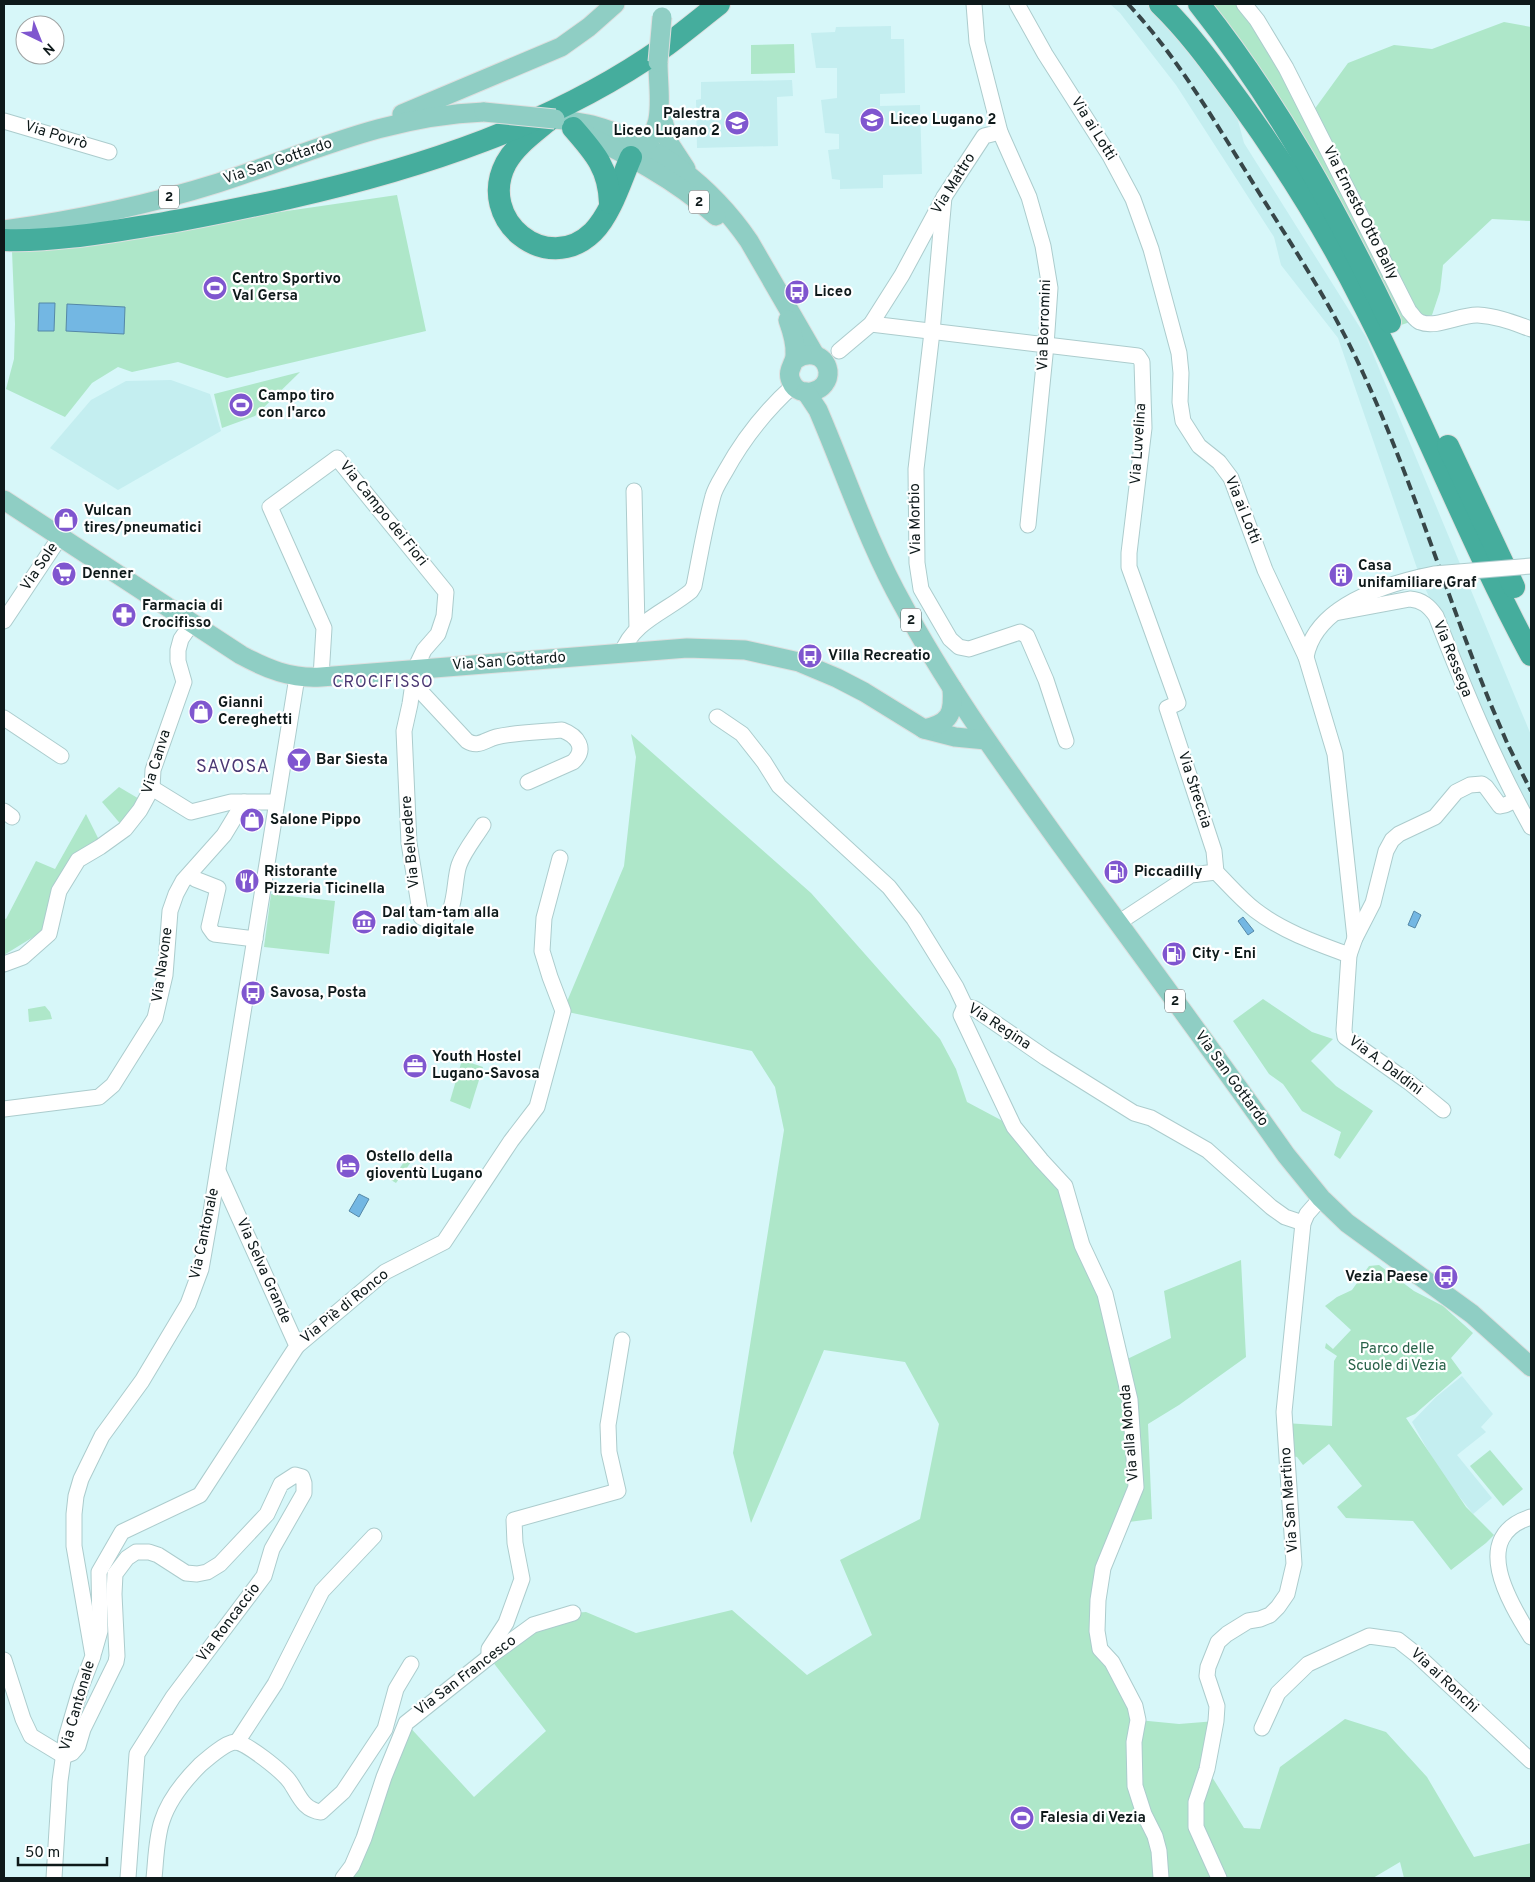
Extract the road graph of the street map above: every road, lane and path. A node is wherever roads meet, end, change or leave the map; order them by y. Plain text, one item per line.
1 (615, 4) edge
2 (719, 4) edge
3 (974, 4) edge
4 (1017, 4) edge
5 (1160, 4) edge
6 (1199, 4) edge
7 (1244, 4) edge
8 (662, 10) edge
9 (658, 62) junction
10 (659, 105) junction
11 (566, 117) junction
12 (4, 121) edge
13 (1000, 132) junction
14 (329, 143) junction
15 (638, 149) junction
16 (109, 152) dead end
17 (702, 186) junction
18 (944, 197) junction
19 (610, 204) junction
20 (4, 230) edge
21 (4, 240) edge
22 (759, 258) junction
23 (782, 298) junction
24 (871, 324) junction
25 (1531, 329) edge
26 (932, 332) junction
27 (1046, 345) junction
28 (795, 360) junction
29 (822, 367) junction
30 (800, 389) junction
31 (634, 491) dead end
32 (851, 493) junction
33 (4, 500) edge
34 (1028, 525) dead end
35 (60, 537) junction
36 (1531, 566) edge
37 (1335, 613) junction
38 (4, 621) edge
39 (1531, 621) edge
40 (192, 623) junction
41 (637, 628) junction
42 (622, 653) junction
43 (1531, 656) edge
44 (1306, 657) junction
45 (413, 676) junction
46 (297, 677) junction
47 (321, 677) junction
48 (952, 688) junction
49 (1173, 706) joint
50 (717, 717) dead end
51 (4, 718) edge
52 (924, 729) junction
53 (986, 740) junction
54 (1066, 741) dead end
55 (61, 756) dead end
56 (528, 782) dead end
57 (152, 788) junction
58 (1516, 800) junction
59 (244, 802) junction
60 (276, 802) junction
61 (483, 825) dead end
62 (1531, 827) edge
63 (560, 858) dead end
64 (1216, 872) junction
65 (195, 879) dead end
66 (1118, 923) junction
67 (1355, 938) junction
68 (255, 939) junction
69 (1349, 955) junction
70 (4, 964) edge
71 (965, 1006) junction
72 (4, 1109) edge
73 (1443, 1110) dead end
74 (218, 1171) junction
75 (1321, 1198) junction
76 (1303, 1222) junction
77 (622, 1340) dead end
78 (297, 1346) junction
79 (1531, 1367) edge
80 (1531, 1517) edge
81 (374, 1536) dead end
82 (572, 1613) dead end
83 (1531, 1637) edge
84 (93, 1656) junction
85 (489, 1657) junction
86 (4, 1660) edge
87 (411, 1664) dead end
88 (1262, 1728) dead end
89 (237, 1742) junction
90 (64, 1756) junction
91 (1531, 1761) edge
92 (54, 1878) edge
93 (128, 1878) edge
94 (154, 1878) edge
95 (343, 1878) edge
96 (1160, 1878) edge
97 (1219, 1878) edge

1 - 14 main road
2 - 11 highway
3 - 13 street
4 - 44 street, Via ai Lotti
5 - 43 highway
6 - 39 highway
7 - 25 street, Via Ernesto Otto Bally
8 - 9 main road, bridge
9 - 10 main road
9 - 15 main road
10 - 15 main road
10 - 17 main road
11 - 14 main road, Via San Gottardo / 2, bridge
11 - 15 main road, Via San Gottardo / 2
11 - 19 highway
11 - 19 highway
11 - 21 highway
12 - 16 street, Via Povrò
13 - 18 street, Via Mattro
13 - 27 street, Via Borromini
14 - 20 main road, Via San Gottardo / 2
15 - 17 main road, Via San Gottardo / 2
15 - 19 highway
15 - 22 main road, Via San Gottardo / 2
17 - 22 main road, Via San Gottardo / 2
18 - 24 street, Via Mattro
18 - 26 street, Via Morbio
22 - 23 main road, Via San Gottardo / 2
23 - 28 main road, Via San Gottardo / 2
23 - 29 main road, Via San Gottardo / 2
24 - 26 street, Via Luvelina
24 - 29 street, Via Mattro
26 - 27 street, Via Luvelina
26 - 54 street, Via Morbio
27 - 34 street, Via Borromini
27 - 49 street, Via Luvelina
28 - 29 main road
28 - 30 main road
29 - 30 main road
29 - 32 main road, Via San Gottardo / 2
30 - 32 main road, Via San Gottardo / 2
30 - 41 street
31 - 41 street
32 - 48 main road, Via San Gottardo / 2
33 - 35 main road, Via San Gottardo
35 - 38 street, Via Sole
35 - 40 main road, Via San Gottardo
36 - 37 street, bridge
37 - 44 street
37 - 58 street, Via Ressega
40 - 46 main road, Via San Gottardo
40 - 57 street, Via Canva
41 - 42 street
42 - 45 main road, Via San Gottardo
42 - 52 main road, Via San Gottardo
44 - 67 street, Via ai Lotti
45 - 47 main road, Via San Gottardo
45 - 47 street, Via Campo dei Fiori
45 - 56 street
45 - 61 street, Via Belvedere
46 - 47 main road, Via San Gottardo
46 - 60 street, Via Cantonale
48 - 52 main road
48 - 53 main road, Via San Gottardo / 2
49 - 64 street, Via Streccia
50 - 71 street, Via Regina
51 - 55 street
52 - 53 main road, Via San Gottardo
53 - 66 main road, Via San Gottardo / 2
57 - 59 street
57 - 70 street, Via Canva
58 - 62 street, Via Ressega
58 - 67 street
59 - 60 street
59 - 72 street, Via Navone
60 - 68 street, Via Cantonale
63 - 78 street, Via Piè di Ronco
64 - 66 street
64 - 69 street
65 - 68 street
66 - 75 main road, Via San Gottardo / 2
67 - 69 street
68 - 74 street, Via Cantonale
69 - 73 street, Via A. Daldini
71 - 76 street, Via Regina
71 - 96 street, Via alla Monda
74 - 78 street, Via Selva Grande
74 - 84 street, Via Cantonale
75 - 76 street
75 - 79 main road, Via San Gottardo / 2
76 - 97 street, Via San Martino
77 - 85 street
78 - 84 street
80 - 83 street
81 - 89 street
82 - 85 street, Via San Francesco
84 - 90 street, Via Cantonale
85 - 95 street, Via San Francesco
86 - 90 street
87 - 89 street
88 - 91 street, Via ai Ronchi
89 - 94 street
90 - 92 street, Via Cantonale
90 - 93 street, Via Roncaccio

